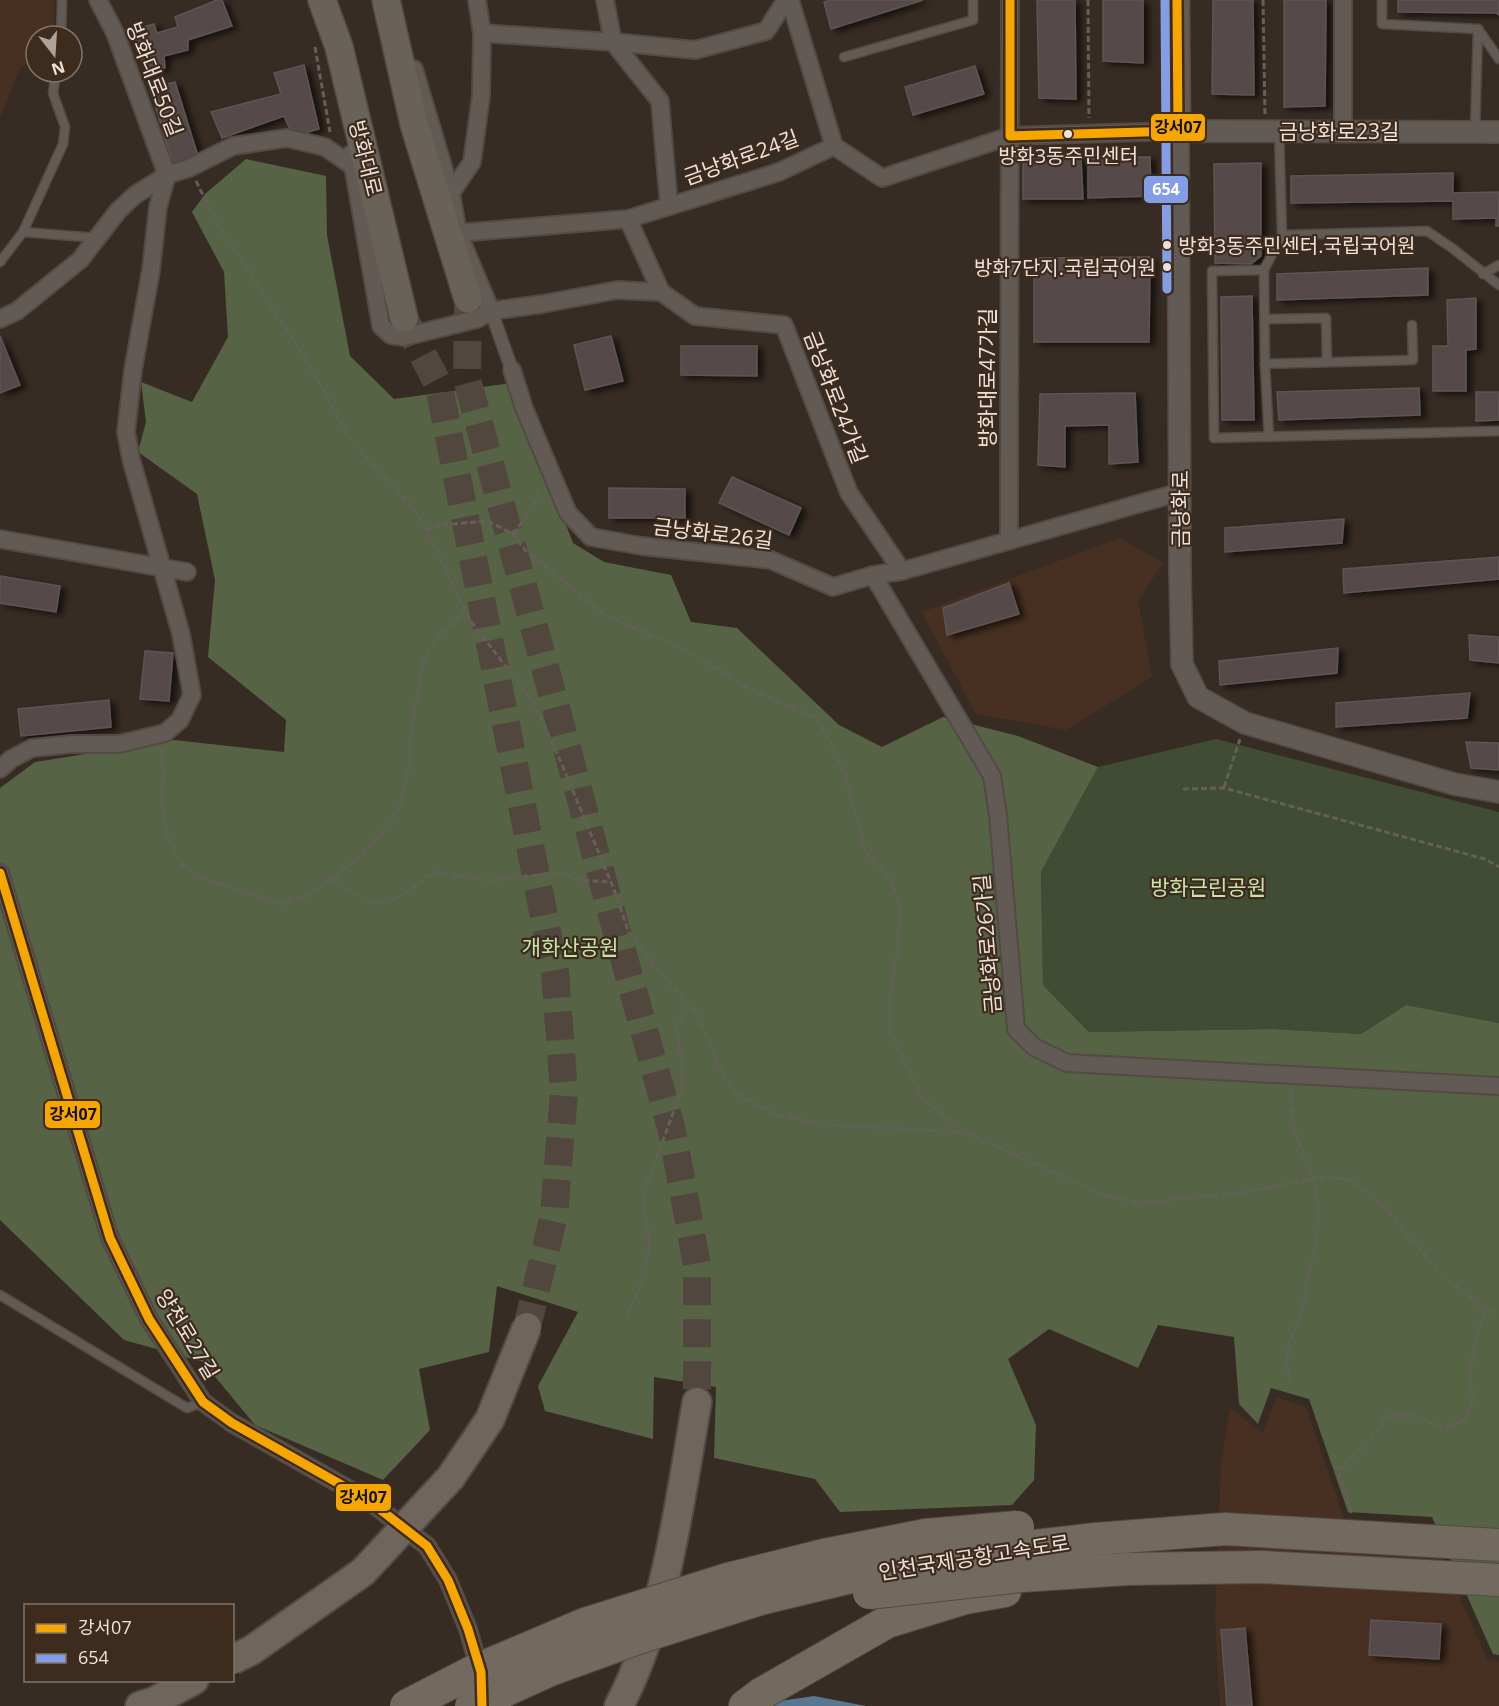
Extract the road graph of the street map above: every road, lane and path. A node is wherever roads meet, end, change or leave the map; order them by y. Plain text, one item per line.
1 (62, 0) edge
2 (98, 0) edge
3 (322, 0) edge
4 (388, 0) edge
5 (477, 0) edge
6 (605, 0) edge
7 (788, 0) edge
8 (973, 0) edge
9 (1010, 0) edge
10 (1088, 0) edge
11 (1177, 0) edge
12 (1263, 0) edge
13 (1343, 0) edge
14 (1382, 0) edge
15 (61, 24) edge
16 (1478, 29) junction
17 (482, 33) junction
18 (315, 40) dead end
19 (613, 42) junction
20 (844, 57) dead end
21 (1499, 59) edge
22 (54, 84) edge
23 (1178, 131) junction
24 (1272, 131) junction
25 (1343, 132) junction
26 (1474, 132) junction
27 (1499, 132) edge
28 (1089, 134) junction
29 (1010, 136) junction
30 (834, 146) junction
31 (333, 153) junction
32 (354, 167) junction
33 (189, 168) junction
34 (167, 176) junction
35 (451, 193) junction
36 (669, 206) junction
37 (628, 219) junction
38 (23, 232) junction
39 (458, 233) junction
40 (1282, 235) junction
41 (98, 237) junction
42 (0, 262) edge
43 (1499, 265) edge
44 (1264, 270) junction
45 (1483, 274) junction
46 (1499, 285) edge
47 (661, 292) junction
48 (479, 305) junction
49 (0, 318) edge
50 (404, 318) tunnel mouth
51 (1265, 319) junction
52 (1413, 325) dead end
53 (1327, 362) junction
54 (1265, 363) junction
55 (512, 370) joint
56 (1499, 431) edge
57 (1269, 437) junction
58 (547, 461) junction
59 (1180, 492) junction
60 (426, 530) junction
61 (513, 534) junction
62 (0, 539) edge
63 (1009, 540) junction
64 (163, 569) junction
65 (902, 571) junction
66 (188, 572) dead end
67 (873, 575) junction
68 (465, 611) junction
69 (1245, 723) junction
70 (154, 735) junction
71 (0, 769) edge
72 (1224, 788) junction
73 (1183, 789) dead end
74 (1499, 792) edge
75 (1499, 867) edge
76 (0, 873) edge
77 (332, 878) junction
78 (611, 882) junction
79 (689, 1005) junction
80 (1290, 1075) junction
81 (1499, 1086) edge
82 (966, 1132) junction
83 (1314, 1179) junction
84 (0, 1295) edge
85 (1485, 1309) junction
86 (1499, 1314) edge
87 (627, 1315) dead end
88 (527, 1327) tunnel mouth
89 (1292, 1386) dead end
90 (203, 1402) junction
91 (697, 1402) tunnel mouth
92 (1352, 1519) dead end
93 (1225, 1529) junction
94 (1499, 1545) edge
95 (1261, 1568) junction
96 (1499, 1580) edge
97 (234, 1659) edge
98 (190, 1682) edge
99 (140, 1706) edge
100 (406, 1706) edge
101 (471, 1706) edge
102 (482, 1706) edge
103 (518, 1706) edge
104 (619, 1706) edge
105 (745, 1706) edge

1 - 15 lane
2 - 34 street, 방화대로50길
3 - 32 street
3 - 50 main road, 방화대로
4 - 35 street
4 - 48 main road
5 - 17 street
6 - 19 street
7 - 19 street
7 - 30 street
8 - 20 lane
9 - 29 street, 방화대로47가길
10 - 28 path
11 - 23 main road, 금낭화로
12 - 24 path
13 - 25 street
14 - 16 lane
16 - 21 lane
16 - 26 lane
17 - 19 street
17 - 35 street
18 - 31 path
19 - 36 street
22 - 38 lane
23 - 24 street, 금낭화로23길
23 - 28 street
23 - 59 street, 금낭화로
24 - 25 street, 금낭화로23길
24 - 40 lane
25 - 26 street, 금낭화로23길
26 - 27 street, 금낭화로23길
28 - 29 street
29 - 30 street
29 - 63 street, 방화대로47가길
30 - 36 street, 금낭화로24길
31 - 32 street
31 - 33 street
32 - 48 street
33 - 34 street
33 - 60 path
34 - 41 street
34 - 64 street
35 - 39 street
36 - 37 street, 금낭화로24길
37 - 39 street
37 - 47 street, 금낭화로24가길
38 - 41 lane
38 - 42 lane
39 - 48 street
40 - 44 lane
40 - 45 lane
41 - 49 street
43 - 45 lane
44 - 51 lane
44 - 57 lane
45 - 46 lane
47 - 48 street
47 - 65 street, 금낭화로24가길
48 - 55 street
51 - 53 lane
51 - 54 lane
52 - 53 lane
53 - 54 lane
54 - 57 lane
55 - 58 street, 금낭화로26길
56 - 57 lane
58 - 61 path
58 - 67 street, 금낭화로26길
59 - 63 street, 금낭화로26길
59 - 69 street, 금낭화로
60 - 61 path
60 - 68 path
61 - 82 path
62 - 64 street
63 - 65 street, 금낭화로26길
64 - 66 street
64 - 70 street
65 - 67 street, 금낭화로26길
67 - 80 street, 금낭화로26가길
68 - 77 path
68 - 78 path
69 - 72 path
69 - 74 street, 금낭화로
70 - 71 street
70 - 77 path
72 - 73 path
72 - 75 path
76 - 90 street, 양천로27길
77 - 78 path
78 - 79 path
79 - 82 path
79 - 87 path
80 - 81 street, 금낭화로26가길
80 - 83 path
82 - 83 path
83 - 85 path
83 - 89 path
84 - 90 lane
85 - 86 path
85 - 92 path
88 - 97 highway, bridge
90 - 102 street, 양천로27길
91 - 104 highway
93 - 94 highway, 인천국제공항고속도로, bridge
93 - 100 highway, bridge
93 - 101 highway, 인천국제공항고속도로, bridge
95 - 96 highway, 인천국제공항고속도로, bridge
95 - 103 highway, 인천국제공항고속도로, bridge
95 - 105 highway, bridge
98 - 99 highway

